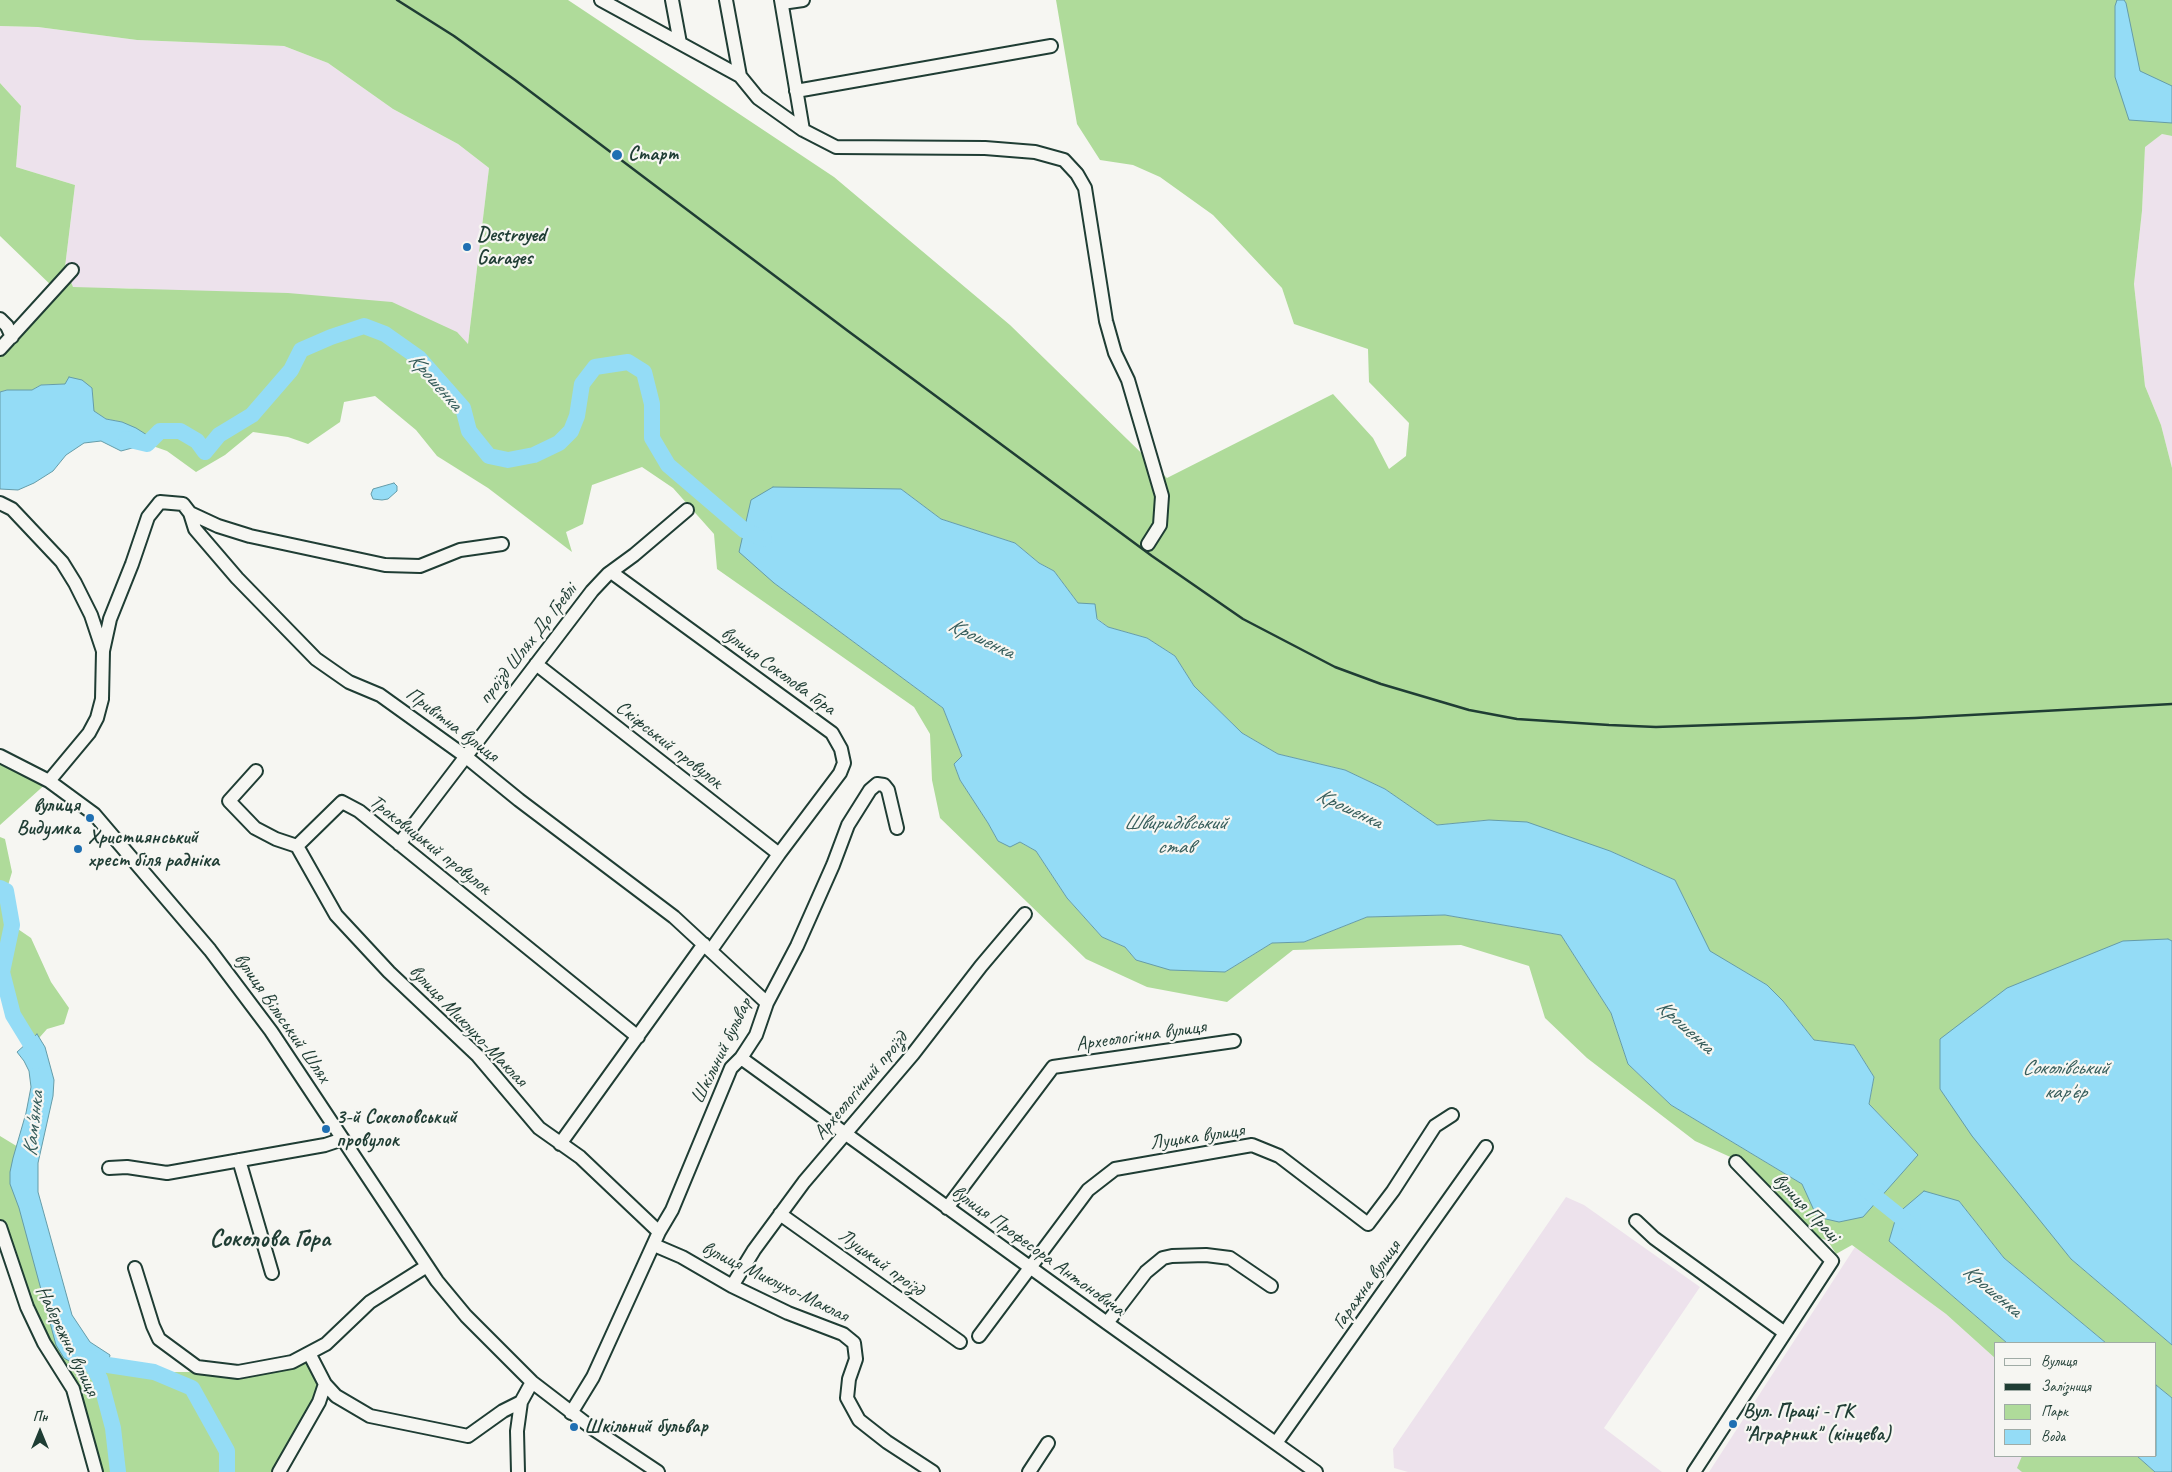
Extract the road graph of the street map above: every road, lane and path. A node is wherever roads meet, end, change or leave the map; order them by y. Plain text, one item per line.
1 (601, 0) edge
2 (672, 0) edge
3 (726, 0) edge
4 (803, 0) edge
5 (781, 2) edge
6 (680, 43) junction
7 (1051, 46) dead end
8 (740, 76) junction
9 (796, 91) junction
10 (803, 130) junction
11 (72, 270) dead end
12 (0, 319) edge
13 (12, 337) junction
14 (0, 349) edge
15 (0, 503) edge
16 (687, 510) dead end
17 (190, 513) junction
18 (502, 544) dead end
19 (1148, 544) dead end
20 (611, 572) junction
21 (103, 651) junction
22 (536, 664) junction
23 (0, 756) edge
24 (465, 756) junction
25 (256, 771) dead end
26 (49, 781) junction
27 (897, 828) dead end
28 (399, 844) junction
29 (297, 846) junction
30 (778, 854) junction
31 (1025, 914) dead end
32 (708, 947) junction
33 (768, 1003) junction
34 (638, 1037) junction
35 (1234, 1041) dead end
36 (741, 1058) junction
37 (1452, 1115) dead end
38 (846, 1133) junction
39 (343, 1139) junction
40 (560, 1144) junction
41 (1486, 1147) dead end
42 (239, 1160) junction
43 (1736, 1162) dead end
44 (109, 1168) dead end
45 (947, 1208) junction
46 (780, 1214) junction
47 (1636, 1221) dead end
48 (0, 1227) edge
49 (659, 1232) junction
50 (654, 1245) junction
51 (427, 1266) junction
52 (1029, 1267) junction
53 (135, 1268) dead end
54 (272, 1273) dead end
55 (732, 1286) junction
56 (1272, 1286) dead end
57 (1107, 1324) junction
58 (1785, 1333) junction
59 (979, 1336) dead end
60 (960, 1342) dead end
61 (309, 1353) junction
62 (532, 1382) junction
63 (325, 1384) junction
64 (521, 1402) junction
65 (571, 1413) junction
66 (1048, 1444) dead end
67 (1276, 1444) junction
68 (96, 1472) edge
69 (279, 1472) edge
70 (518, 1472) edge
71 (658, 1472) edge
72 (933, 1472) edge
73 (1029, 1472) edge
74 (1316, 1472) edge
75 (1694, 1472) edge

1 - 6 street
2 - 6 street
3 - 8 street
4 - 5 street
5 - 9 street
6 - 8 street
7 - 9 street
8 - 10 street
9 - 10 street
10 - 19 street
11 - 13 street
12 - 13 street
13 - 14 street
15 - 21 street
16 - 20 street, проїзд Шлях До Греблі
17 - 18 street
17 - 21 street
17 - 24 street, Привітна вулиця
20 - 22 street, проїзд Шлях До Греблі
20 - 30 street, вулиця Соколова Гора
21 - 26 street
22 - 24 street, проїзд Шлях До Греблі
22 - 30 street, Скіфський провулок
23 - 26 street, вулиця Вільський Шлях
24 - 28 street, проїзд Шлях До Греблі
24 - 32 street, Привітна вулиця
25 - 29 street
26 - 39 street, вулиця Вільський Шлях
27 - 33 street, Шкільний бульвар
28 - 29 street, Троковицький провулок
28 - 34 street, Троковицький провулок
29 - 40 street, вулиця Миклухо-Маклая
30 - 32 street, вулиця Соколова Гора
31 - 38 street, Археологічний проїзд
32 - 33 street
32 - 34 street, вулиця Соколова Гора
33 - 36 street, Шкільний бульвар
34 - 40 street, вулиця Соколова Гора
35 - 45 street, Археологічна вулиця
36 - 38 street, вулиця Професора Антоновича
36 - 49 street, Шкільний бульвар
37 - 52 street, Луцька вулиця
38 - 45 street, вулиця Професора Антоновича
38 - 46 street, Археологічний проїзд
39 - 42 street
39 - 51 street, вулиця Вільський Шлях
40 - 49 street, вулиця Миклухо-Маклая
41 - 67 street, Гаражна вулиця
42 - 44 street
42 - 54 street
43 - 58 street, вулиця Праці
45 - 52 street, вулиця Професора Антоновича
46 - 55 street, Археологічний проїзд
46 - 60 street, Луцький проїзд
47 - 58 street
48 - 68 street, Набережна вулиця
49 - 50 street, Шкільний бульвар
50 - 55 street, вулиця Миклухо-Маклая
50 - 65 street, Шкільний бульвар
51 - 61 street
51 - 62 street, вулиця Вільський Шлях
52 - 57 street, вулиця Професора Антоновича
52 - 59 street, Луцька вулиця
53 - 61 street
55 - 72 street, вулиця Миклухо-Маклая
56 - 57 street
57 - 67 street, вулиця Професора Антоновича
58 - 75 street, вулиця Праці
61 - 63 street
62 - 64 street
62 - 65 street, вулиця Вільський Шлях
63 - 64 street
63 - 69 street
64 - 70 street
65 - 71 street, вулиця Вільський Шлях
66 - 73 street
67 - 74 street, вулиця Професора Антоновича

